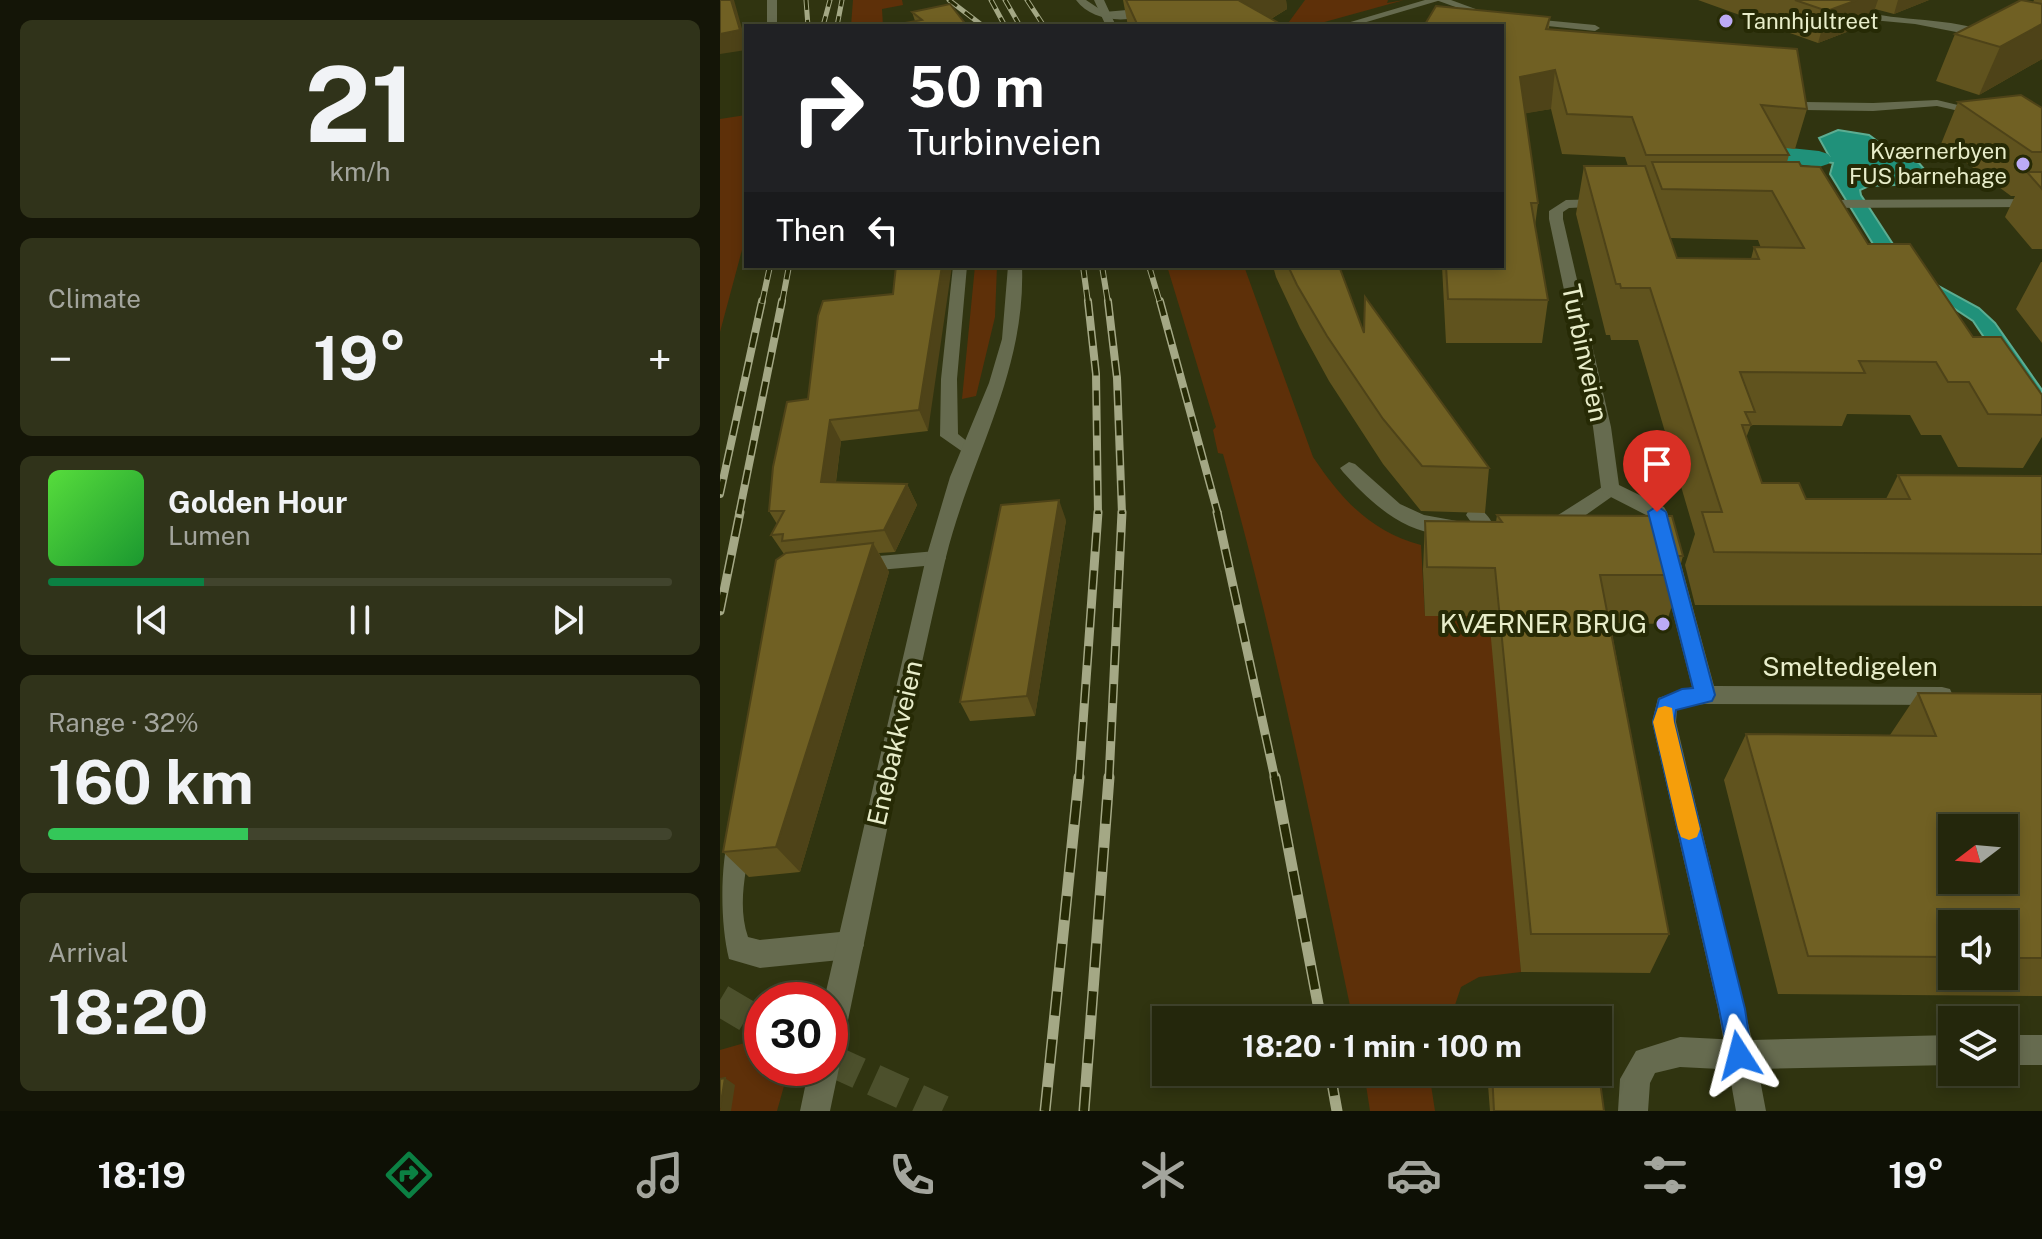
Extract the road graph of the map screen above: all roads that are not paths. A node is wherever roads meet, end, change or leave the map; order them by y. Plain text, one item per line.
1 (772, 0) edge
2 (1081, 0) edge
3 (1099, 0) edge
4 (1438, 0) edge
5 (1815, 0) edge
6 (1163, 10) edge
7 (1109, 21) edge
8 (772, 24) edge
9 (1349, 24) edge
10 (1595, 28) dead end
11 (2003, 39) edge
12 (1805, 106) edge
13 (1991, 115) edge
14 (1624, 203) edge
15 (2042, 203) edge
16 (1805, 204) edge
17 (960, 268) edge
18 (1015, 268) edge
19 (970, 451) junction
20 (1349, 468) dead end
21 (1610, 488) junction
22 (1485, 521) edge
23 (1525, 524) edge
24 (936, 558) junction
25 (828, 569) edge
26 (1705, 695) junction
27 (1966, 696) edge
28 (743, 817) edge
29 (850, 945) junction
30 (842, 982) edge
31 (1938, 1050) edge
32 (2018, 1051) edge
33 (2040, 1052) edge
34 (1739, 1055) junction
35 (820, 1086) edge
36 (815, 1111) edge
37 (1633, 1111) edge
38 (1751, 1111) edge

1 - 8 street
2 - 7 street
3 - 7 street
4 - 9 street
4 - 10 street
5 - 11 street
6 - 7 street
12 - 13 street
14 - 21 street, Turbinveien
15 - 16 street
17 - 19 street
18 - 19 street, Enebakkveien
19 - 24 street, Enebakkveien
20 - 22 street
21 - 23 street
21 - 26 street
24 - 25 street
24 - 29 street, Enebakkveien
26 - 27 street, Smeltedigelen
26 - 34 street
28 - 29 street
29 - 30 street, Enebakkveien
31 - 34 street
32 - 33 street
34 - 37 street
34 - 38 street
35 - 36 street

